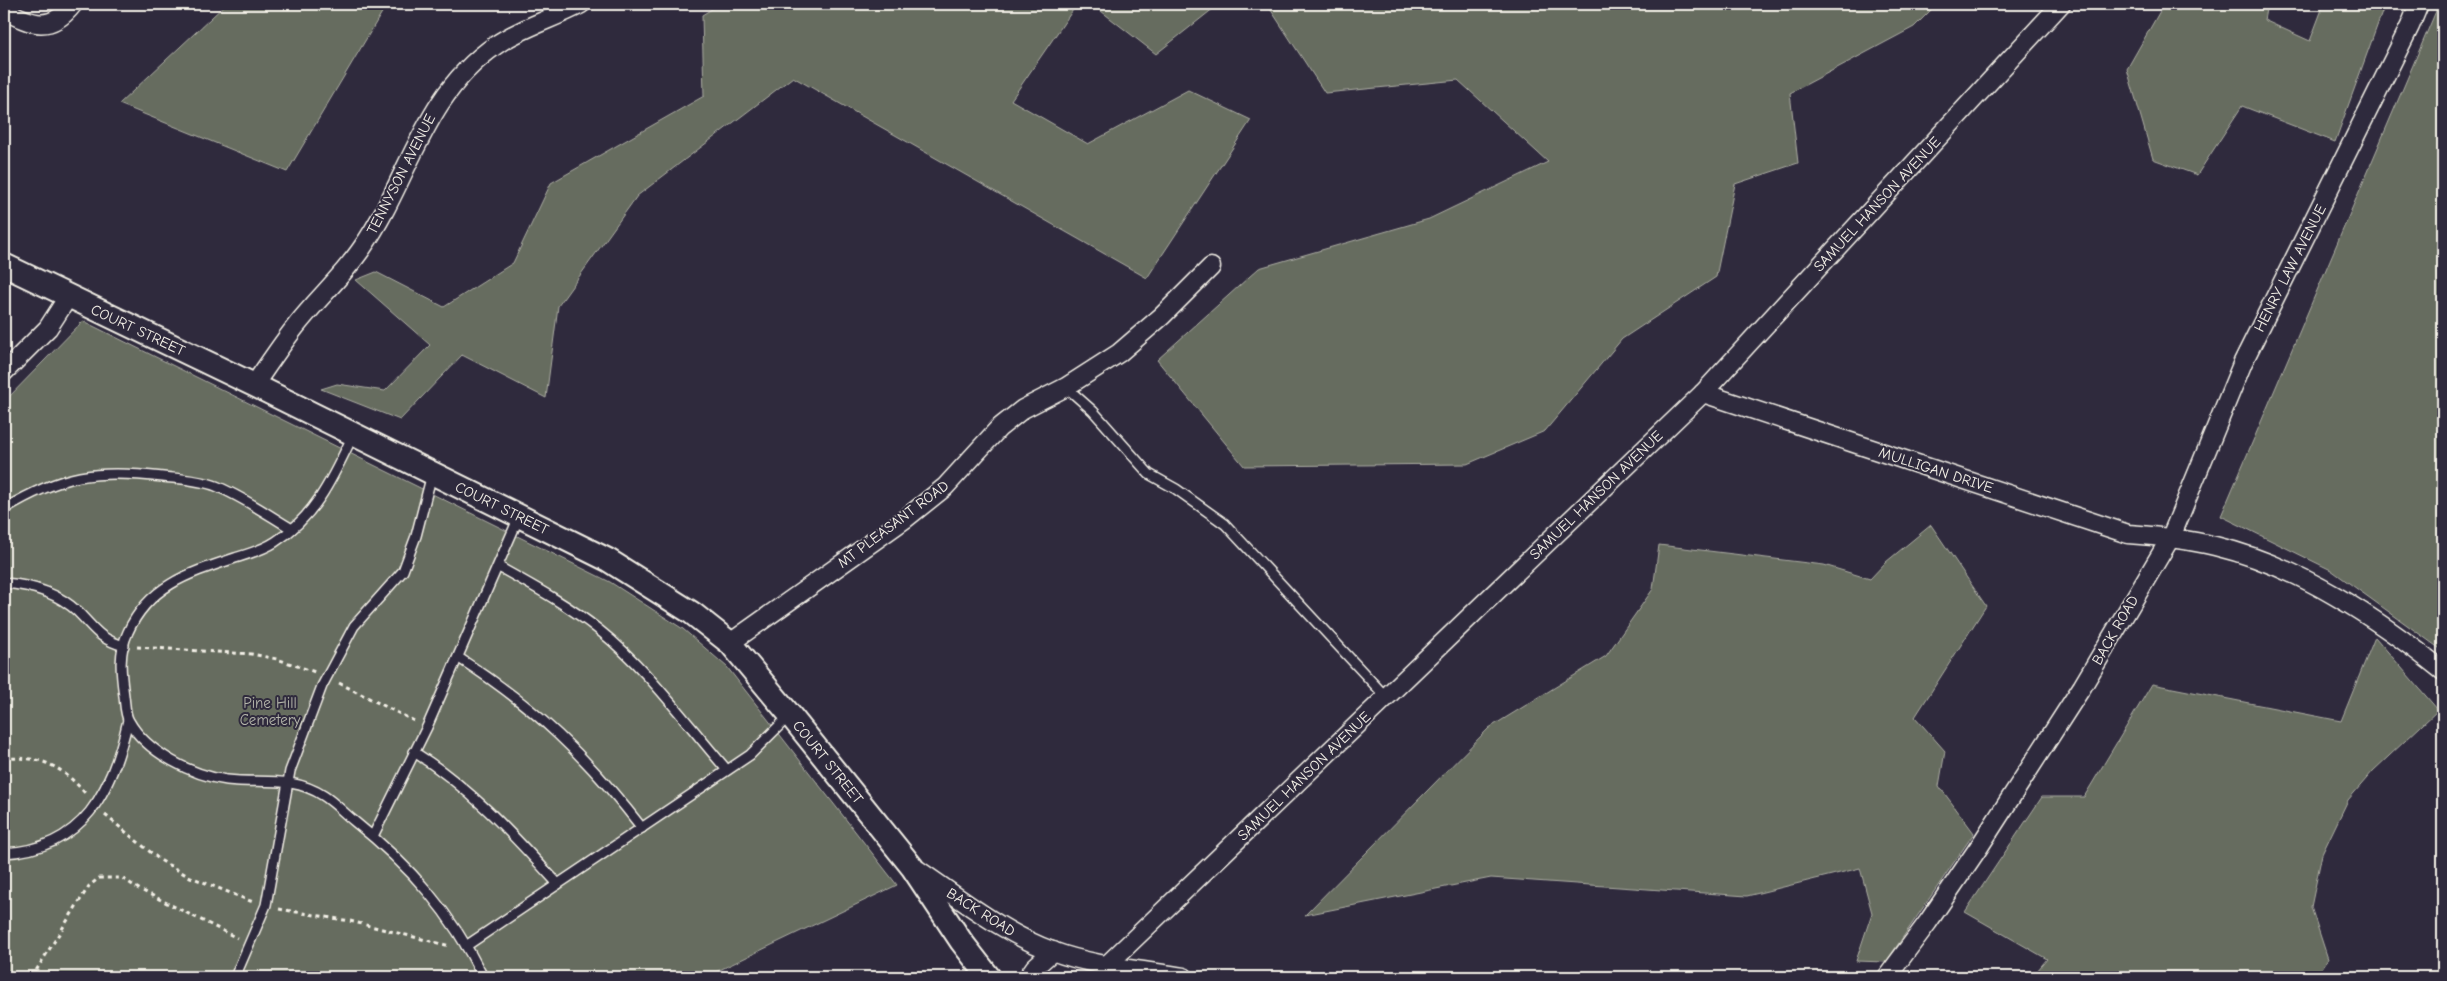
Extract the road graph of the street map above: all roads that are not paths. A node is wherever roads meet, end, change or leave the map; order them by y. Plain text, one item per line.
1 (73, 4) edge
2 (581, 4) edge
3 (2061, 4) edge
4 (2419, 4) edge
5 (4, 10) edge
6 (4, 265) edge
7 (1212, 267) dead end
8 (68, 297) junction
9 (4, 372) edge
10 (254, 384) junction
11 (1066, 387) junction
12 (1703, 393) junction
13 (353, 435) junction
14 (432, 474) junction
15 (4, 509) edge
16 (519, 517) junction
17 (292, 529) junction
18 (2172, 538) junction
19 (499, 567) junction
20 (4, 583) edge
21 (730, 643) junction
22 (124, 646) junction
23 (458, 658) junction
24 (2443, 671) edge
25 (1386, 697) junction
26 (790, 715) junction
27 (128, 720) junction
28 (414, 752) junction
29 (727, 770) junction
30 (288, 783) junction
31 (642, 828) junction
32 (373, 836) junction
33 (4, 853) edge
34 (912, 867) junction
35 (558, 884) junction
36 (466, 946) junction
37 (1053, 951) junction
38 (1108, 964) junction
39 (987, 976) edge
40 (235, 977) edge
41 (483, 977) edge
42 (1028, 977) edge
43 (1184, 977) edge
44 (1887, 977) edge

1 - 5 street
2 - 10 street, TENNYSON AVENUE
3 - 12 street, SAMUEL HANSON AVENUE
4 - 18 street, HENRY LAW AVENUE
6 - 8 street, COURT STREET
7 - 11 street, MT PLEASANT ROAD
8 - 9 street
8 - 10 street, COURT STREET
10 - 13 street, COURT STREET
11 - 21 street, MT PLEASANT ROAD
11 - 25 lane
12 - 18 street, MULLIGAN DRIVE
12 - 25 street, SAMUEL HANSON AVENUE
13 - 14 street, COURT STREET
13 - 17 lane
14 - 16 street, COURT STREET
14 - 30 lane
15 - 17 lane
16 - 19 lane
16 - 21 street, COURT STREET
17 - 22 lane
18 - 24 street
18 - 44 street, BACK ROAD
19 - 23 lane
19 - 29 lane
20 - 22 lane
21 - 26 street, COURT STREET
22 - 27 lane
23 - 28 lane
23 - 31 lane
25 - 38 street, SAMUEL HANSON AVENUE
26 - 29 lane
26 - 34 street, COURT STREET
27 - 30 lane
27 - 33 lane
28 - 32 lane
28 - 35 lane
29 - 31 lane
30 - 32 lane
30 - 40 lane
31 - 35 lane
32 - 36 lane
34 - 37 street, BACK ROAD
34 - 39 street, COURT STREET
35 - 36 lane
36 - 41 lane
37 - 38 street, BACK ROAD
37 - 42 street
38 - 43 street, BACK ROAD

